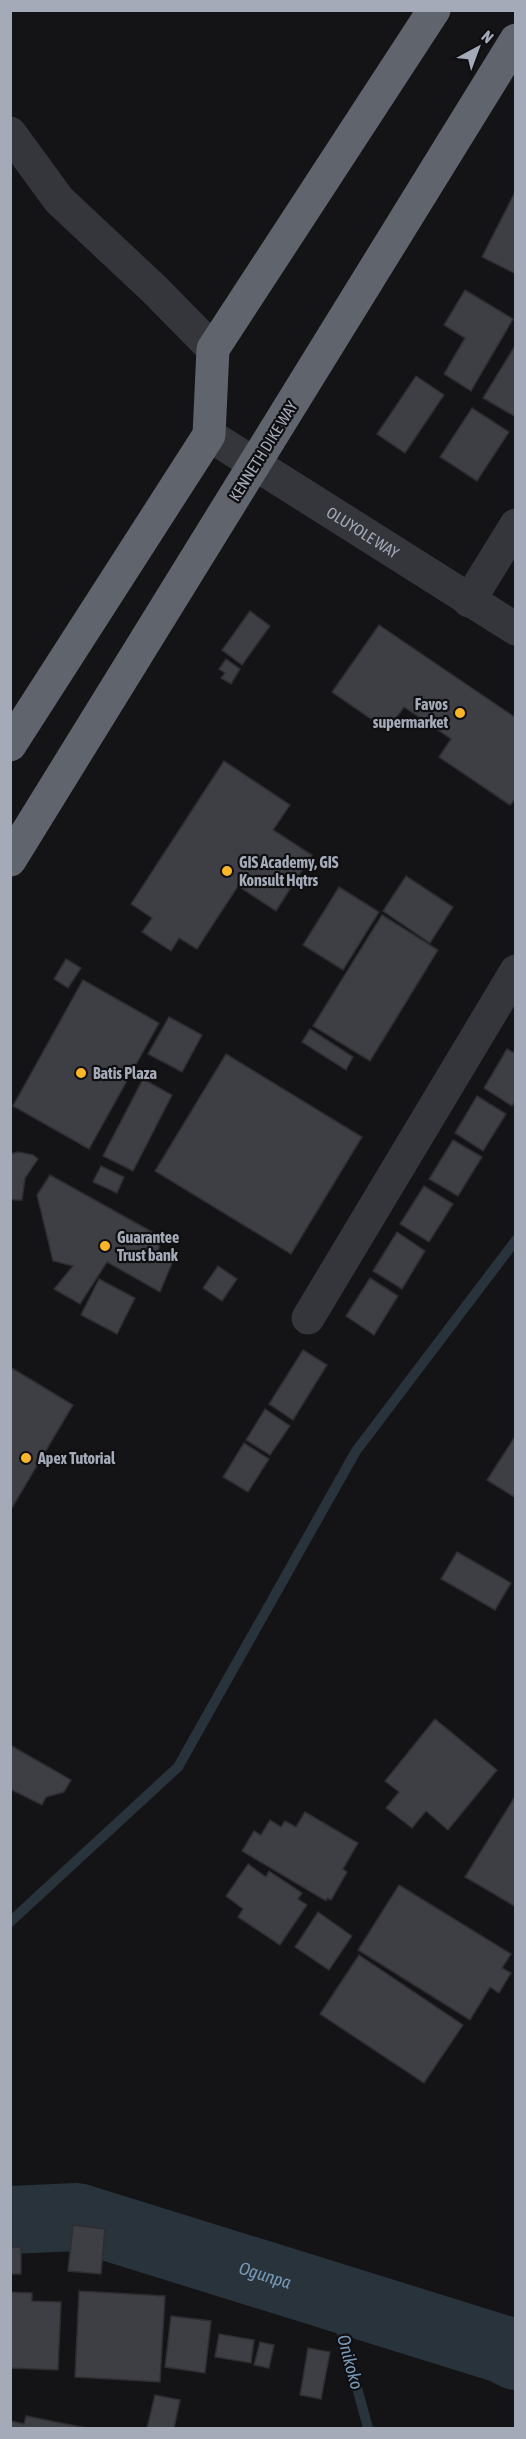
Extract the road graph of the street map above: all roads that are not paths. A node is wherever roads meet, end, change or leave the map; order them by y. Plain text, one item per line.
1 (435, 10) edge
2 (516, 40) edge
3 (10, 133) edge
4 (213, 350) junction
5 (209, 435) junction
6 (255, 465) junction
7 (516, 525) edge
8 (469, 601) junction
9 (516, 629) edge
10 (10, 745) edge
11 (10, 860) edge
12 (516, 971) edge
13 (308, 1318) dead end

1 - 4 highway
2 - 6 highway, KENNETH DIKE WAY
3 - 4 street
4 - 5 highway
5 - 6 street, OLUYOLE WAY
5 - 10 highway
6 - 8 street, OLUYOLE WAY
6 - 11 highway, KENNETH DIKE WAY
7 - 8 street
8 - 9 street, OLUYOLE WAY
12 - 13 street

